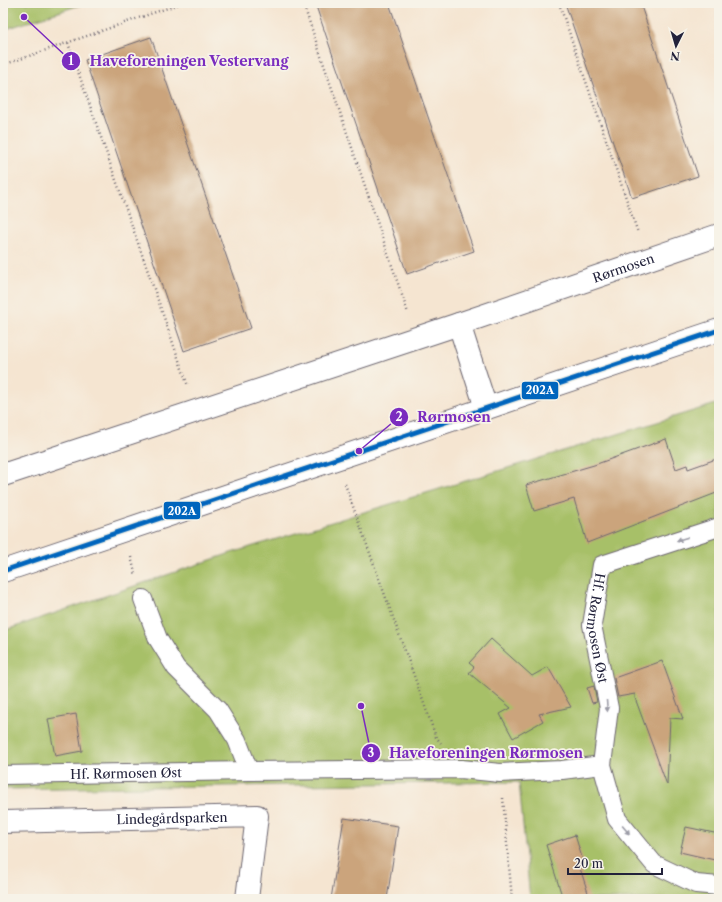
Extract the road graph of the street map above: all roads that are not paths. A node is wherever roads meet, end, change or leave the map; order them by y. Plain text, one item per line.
1 (719, 235) edge
2 (459, 324) junction
3 (719, 330) edge
4 (486, 408) junction
5 (3, 475) edge
6 (719, 527) edge
7 (3, 570) edge
8 (143, 599) road end
9 (602, 765) junction
10 (249, 770) junction
11 (3, 775) edge
12 (3, 822) edge
13 (719, 886) edge
14 (247, 899) edge

1 - 2 street, Rørmosen
2 - 4 street
2 - 5 street, Rørmosen
3 - 4 street
4 - 7 street
6 -> 9 lane, Hf. Rørmosen Øst
8 - 10 lane
9 - 10 lane, Hf. Rørmosen Øst
9 -> 13 lane, Hf. Rørmosen Øst
10 - 11 lane, Hf. Rørmosen Øst
12 - 14 street, Lindegårdsparken

